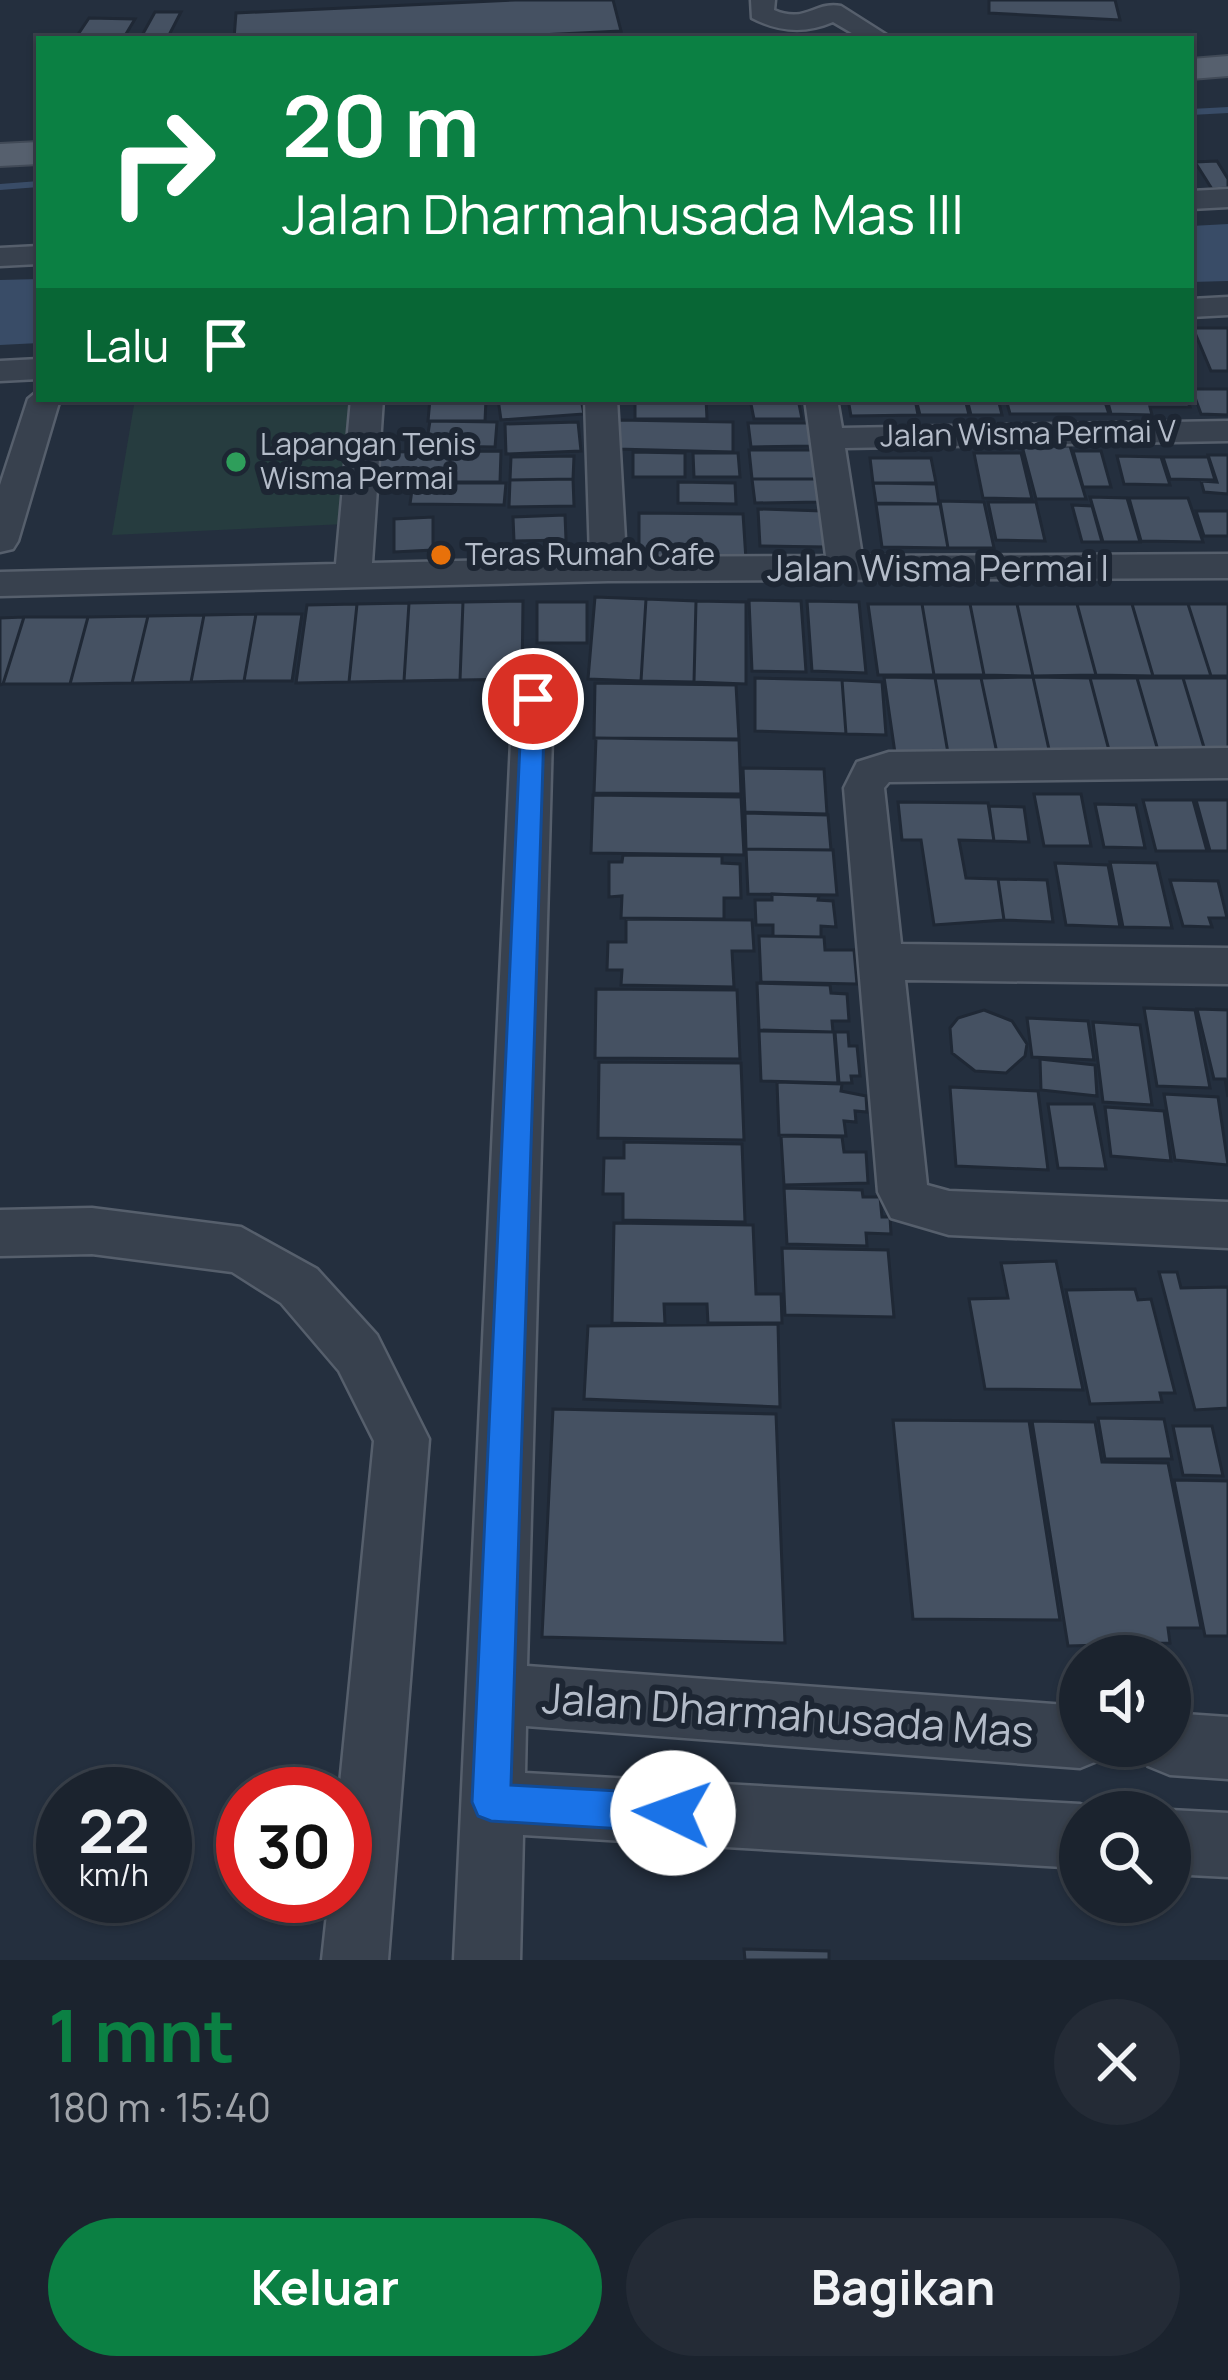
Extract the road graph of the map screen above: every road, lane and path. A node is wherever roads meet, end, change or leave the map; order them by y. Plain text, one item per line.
1 (829, 5) edge
2 (762, 13) edge
3 (876, 36) edge
4 (1228, 66) edge
5 (1194, 69) edge
6 (1228, 92) edge
7 (1194, 94) edge
8 (36, 129) edge
9 (0, 131) edge
10 (36, 153) edge
11 (0, 155) edge
12 (1228, 198) edge
13 (1194, 200) edge
14 (36, 255) edge
15 (0, 257) edge
16 (1228, 306) edge
17 (1194, 308) edge
18 (36, 369) edge
19 (0, 371) edge
20 (43, 402) edge
21 (367, 402) edge
22 (601, 402) edge
23 (821, 402) edge
24 (1228, 431) edge
25 (827, 438) junction
26 (0, 541) edge
27 (1228, 566) edge
28 (845, 568) junction
29 (608, 569) junction
30 (353, 575) junction
31 (0, 584) edge
32 (533, 699) dead end
33 (1228, 764) edge
34 (881, 962) junction
35 (1228, 966) edge
36 (1228, 1225) edge
37 (0, 1233) edge
38 (495, 1694) junction
39 (1059, 1735) edge
40 (1191, 1745) edge
41 (1228, 1748) edge
42 (491, 1802) junction
43 (1059, 1835) edge
44 (1191, 1843) edge
45 (1228, 1845) edge
46 (355, 1960) edge
47 (487, 1960) edge

1 - 2 street
1 - 3 street
4 - 5 main road
6 - 7 main road
8 - 9 main road
10 - 11 main road
12 - 13 street
14 - 15 street
16 - 17 street
18 - 19 street
20 - 26 street
21 - 30 street
22 - 29 street
23 - 25 street
24 - 25 street, Jalan Wisma Permai V
25 - 28 street
27 - 28 street, Jalan Wisma Permai I
28 - 29 street, Jalan Wisma Permai I
29 - 30 street, Jalan Wisma Permai I
30 - 31 street, Jalan Wisma Permai I
32 - 38 street
33 - 34 street
34 - 35 street
34 - 36 street
37 - 46 street
38 - 39 street, Jalan Dharmahusada Mas
38 - 42 street
40 - 41 street
42 - 43 street
42 - 47 street
44 - 45 street

